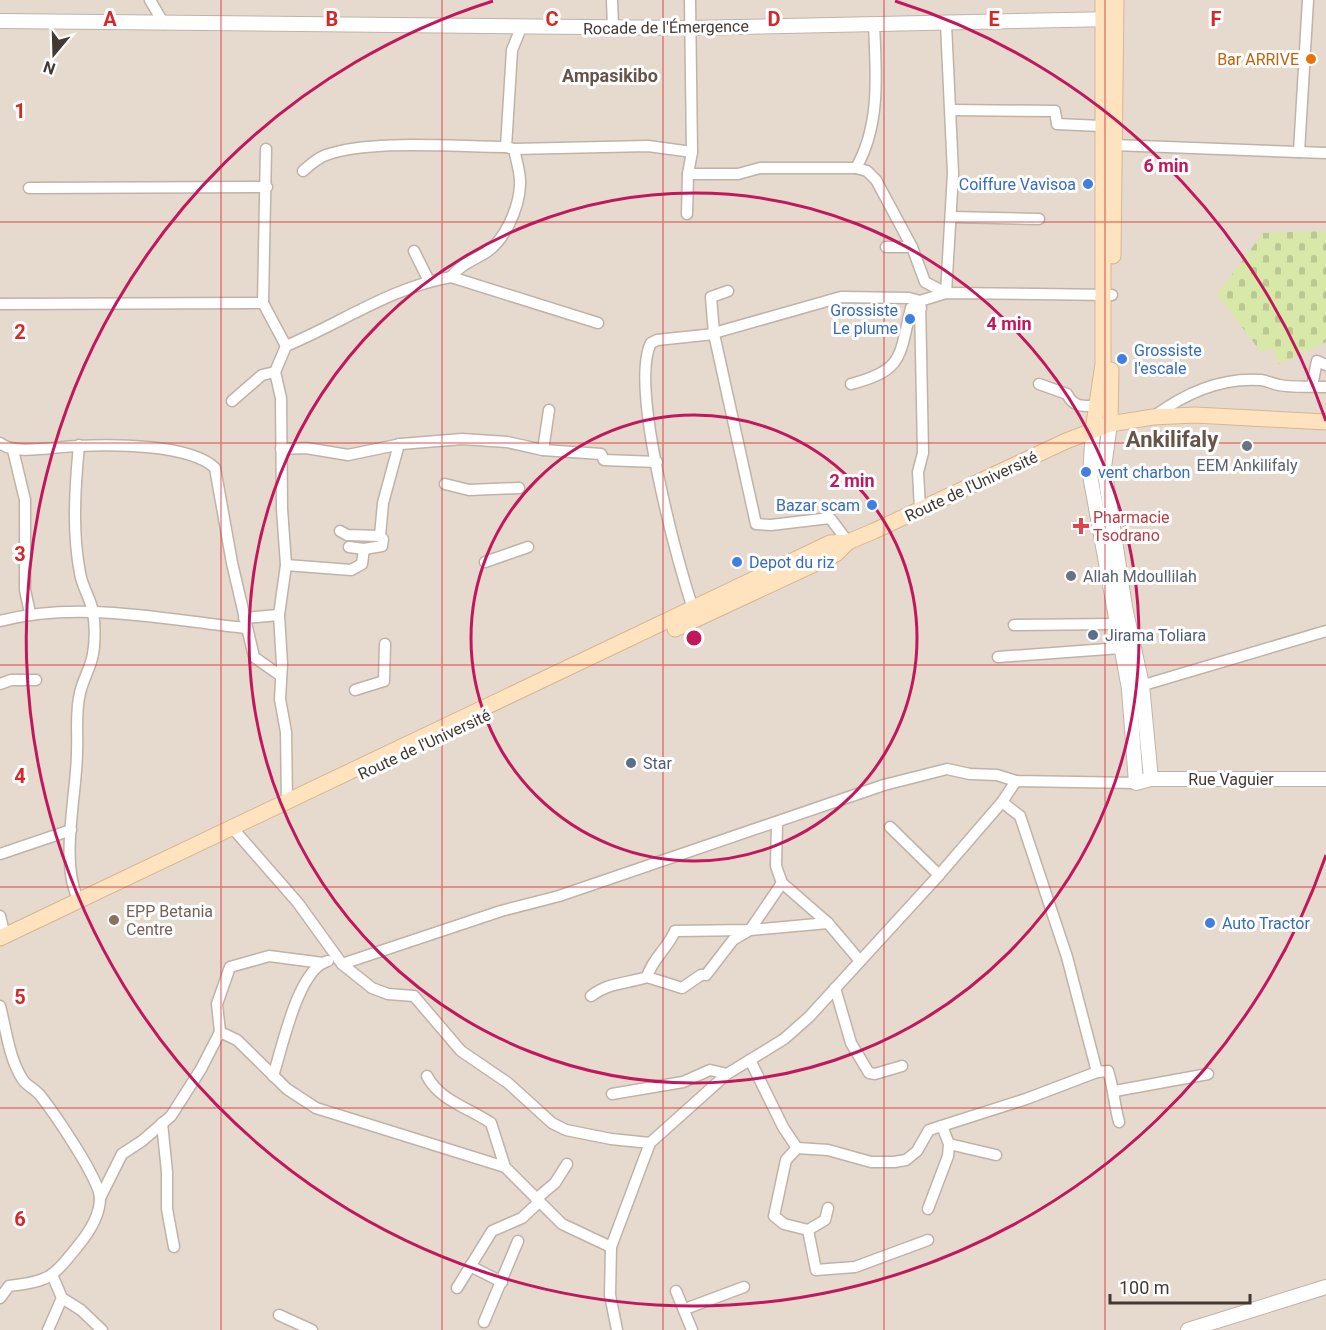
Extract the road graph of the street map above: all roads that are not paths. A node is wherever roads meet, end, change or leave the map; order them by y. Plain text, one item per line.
1 (150, 0) edge
2 (612, 0) edge
3 (690, 0) edge
4 (1103, 0) edge
5 (1116, 0) edge
6 (1308, 0) edge
7 (1109, 19) junction
8 (0, 21) edge
9 (164, 24) junction
10 (874, 24) junction
11 (946, 24) junction
12 (613, 27) junction
13 (521, 28) junction
14 (690, 28) junction
15 (951, 110) junction
16 (1101, 126) junction
17 (1114, 145) junction
18 (266, 148) dead end
19 (510, 148) junction
20 (692, 152) junction
21 (1299, 152) junction
22 (1326, 153) edge
23 (856, 168) junction
24 (303, 171) dead end
25 (688, 174) junction
26 (29, 188) dead end
27 (267, 188) junction
28 (687, 214) dead end
29 (951, 217) junction
30 (1040, 219) dead end
31 (886, 247) dead end
32 (912, 247) junction
33 (414, 251) dead end
34 (451, 277) junction
35 (429, 281) junction
36 (728, 291) dead end
37 (946, 293) junction
38 (1108, 295) junction
39 (263, 303) junction
40 (0, 304) edge
41 (920, 305) junction
42 (598, 323) dead end
43 (714, 334) junction
44 (286, 346) junction
45 (1326, 365) edge
46 (275, 372) junction
47 (851, 384) dead end
48 (1039, 384) dead end
49 (1312, 386) junction
50 (1326, 387) edge
51 (232, 400) dead end
52 (1098, 406) junction
53 (549, 410) dead end
54 (1153, 417) junction
55 (1326, 422) edge
56 (1110, 424) junction
57 (1093, 430) junction
58 (0, 443) edge
59 (399, 444) junction
60 (79, 445) junction
61 (281, 449) junction
62 (13, 450) junction
63 (543, 450) junction
64 (657, 462) junction
65 (445, 484) dead end
66 (519, 488) dead end
67 (920, 509) junction
68 (340, 531) dead end
69 (380, 536) junction
70 (848, 542) junction
71 (349, 547) dead end
72 (528, 547) dead end
73 (364, 549) junction
74 (485, 562) dead end
75 (286, 565) junction
76 (693, 609) junction
77 (93, 612) junction
78 (30, 613) junction
79 (279, 615) junction
80 (0, 621) edge
81 (245, 623) junction
82 (1116, 624) junction
83 (1014, 625) dead end
84 (1326, 631) edge
85 (386, 644) dead end
86 (1121, 648) junction
87 (998, 657) dead end
88 (280, 676) junction
89 (36, 680) dead end
90 (0, 684) edge
91 (1136, 687) junction
92 (355, 690) dead end
93 (1151, 779) junction
94 (1326, 779) edge
95 (1016, 781) junction
96 (1136, 783) junction
97 (287, 800) junction
98 (1002, 802) junction
99 (777, 823) junction
100 (890, 827) dead end
101 (71, 830) junction
102 (236, 832) junction
103 (0, 854) edge
104 (939, 875) junction
105 (782, 883) junction
106 (79, 901) junction
107 (0, 916) edge
108 (828, 923) junction
109 (750, 930) junction
110 (2, 941) edge
111 (340, 962) junction
112 (860, 962) junction
113 (323, 963) junction
114 (647, 977) junction
115 (835, 988) junction
116 (591, 996) dead end
117 (0, 1006) edge
118 (220, 1032) junction
119 (750, 1060) junction
120 (902, 1066) dead end
121 (1097, 1072) junction
122 (727, 1074) junction
123 (1208, 1074) dead end
124 (273, 1076) junction
125 (427, 1076) dead end
126 (1115, 1091) junction
127 (612, 1094) dead end
128 (1119, 1122) dead end
129 (162, 1123) junction
130 (942, 1126) junction
131 (650, 1143) junction
132 (949, 1144) junction
133 (797, 1148) junction
134 (996, 1155) dead end
135 (567, 1164) dead end
136 (505, 1167) junction
137 (100, 1198) junction
138 (537, 1201) junction
139 (828, 1208) dead end
140 (928, 1209) dead end
141 (808, 1230) junction
142 (928, 1240) dead end
143 (518, 1241) dead end
144 (174, 1247) dead end
145 (611, 1247) junction
146 (470, 1266) junction
147 (53, 1277) junction
148 (502, 1282) junction
149 (5, 1284) edge
150 (744, 1287) dead end
151 (1326, 1287) edge
152 (457, 1288) dead end
153 (676, 1291) dead end
154 (0, 1298) edge
155 (62, 1298) junction
156 (685, 1309) junction
157 (279, 1316) dead end
158 (484, 1322) dead end
159 (48, 1330) edge
160 (102, 1330) edge
161 (312, 1330) edge
162 (616, 1330) edge
163 (692, 1330) edge
164 (1188, 1330) edge

1 - 9 street
2 - 12 street
3 - 14 street
4 - 7 main road
5 - 7 main road
6 - 21 street
7 - 11 street, Rocade de l'Émergence
7 - 16 main road
7 - 17 main road
8 - 9 street, Rocade de l'Émergence
9 - 13 street, Rocade de l'Émergence
10 - 11 street, Rocade de l'Émergence
10 - 14 street, Rocade de l'Émergence
10 - 23 street
11 - 15 street
12 - 13 street, Rocade de l'Émergence
12 - 14 street, Rocade de l'Émergence
13 - 19 street
14 - 20 street
15 - 16 street
15 - 29 street
16 - 38 main road
17 - 21 street
17 - 38 main road
18 - 27 street
19 - 20 street
19 - 24 street
19 - 34 street
20 - 25 street
21 - 22 street
23 - 25 street
23 - 32 street
25 - 28 street
26 - 27 street
27 - 39 street
29 - 30 street
29 - 37 street
31 - 32 street
32 - 37 street
33 - 35 street
34 - 35 street
34 - 42 street
35 - 44 street
36 - 43 street
37 - 38 street
37 - 41 street
38 - 52 main road
38 - 56 main road
39 - 40 street
39 - 44 street
41 - 43 street
41 - 47 street
41 - 67 street
43 - 64 street
43 - 70 street
44 - 46 street
45 - 49 street
46 - 51 street
46 - 61 street
48 - 52 street
49 - 50 street
49 - 54 street
52 - 57 main road
53 - 63 street
54 - 55 main road, Route de l'Université
54 - 56 main road, Route de l'Université
56 - 57 main road, Route de l'Université
56 - 91 street
57 - 67 main road, Route de l'Université
57 - 82 street
58 - 62 street
59 - 61 street
59 - 63 street
59 - 69 street
60 - 62 street
60 - 77 street
60 - 81 street
61 - 75 street
62 - 78 street
63 - 64 street
64 - 76 street
65 - 66 street
67 - 70 main road, Route de l'Université
68 - 69 street
69 - 73 street
70 - 76 main road, Route de l'Université
70 - 102 main road, Route de l'Université
71 - 73 street
72 - 74 street
73 - 75 street
75 - 79 street
76 - 97 main road, Route de l'Université
77 - 78 street
77 - 81 street
77 - 101 street
78 - 80 street
79 - 81 street
79 - 88 street
81 - 88 street
82 - 83 street
82 - 86 street
84 - 91 street
85 - 92 street
86 - 87 street
86 - 91 street
88 - 97 street
89 - 90 street
91 - 93 street
91 - 96 street
93 - 94 street, Rue Vaguier
93 - 96 street, Rue Vaguier
95 - 96 street
95 - 98 street
95 - 99 street
97 - 106 main road, Route de l'Université
98 - 104 street
98 - 121 street
99 - 105 street
99 - 111 street
100 - 104 street
101 - 103 street
101 - 106 street
102 - 110 main road, Route de l'Université
102 - 111 street
104 - 112 street
105 - 108 street
105 - 109 street
106 - 110 main road, Route de l'Université
107 - 110 street
108 - 109 street
108 - 112 street
109 - 114 street
109 - 114 street
111 - 113 street
111 - 131 street
112 - 115 street
113 - 118 street
113 - 124 street
114 - 116 street
115 - 119 street
115 - 120 street
117 - 137 street
118 - 124 street
118 - 129 street
119 - 122 street
119 - 133 street
121 - 126 street
121 - 130 street
122 - 127 street
122 - 131 street
123 - 126 street
124 - 136 street
125 - 136 street
126 - 128 street
129 - 137 street
129 - 144 street
130 - 132 street
130 - 133 street
131 - 145 street
132 - 134 street
132 - 140 street
133 - 141 street
135 - 138 street
136 - 138 street
137 - 147 street
138 - 145 street
138 - 146 street
139 - 141 street
141 - 142 street
143 - 148 street
145 - 162 street
146 - 148 street
146 - 152 street
147 - 149 street
147 - 155 street
148 - 158 street
149 - 154 street
150 - 156 street
151 - 164 street
153 - 156 street
155 - 159 street
155 - 160 street
156 - 163 street
157 - 161 street

